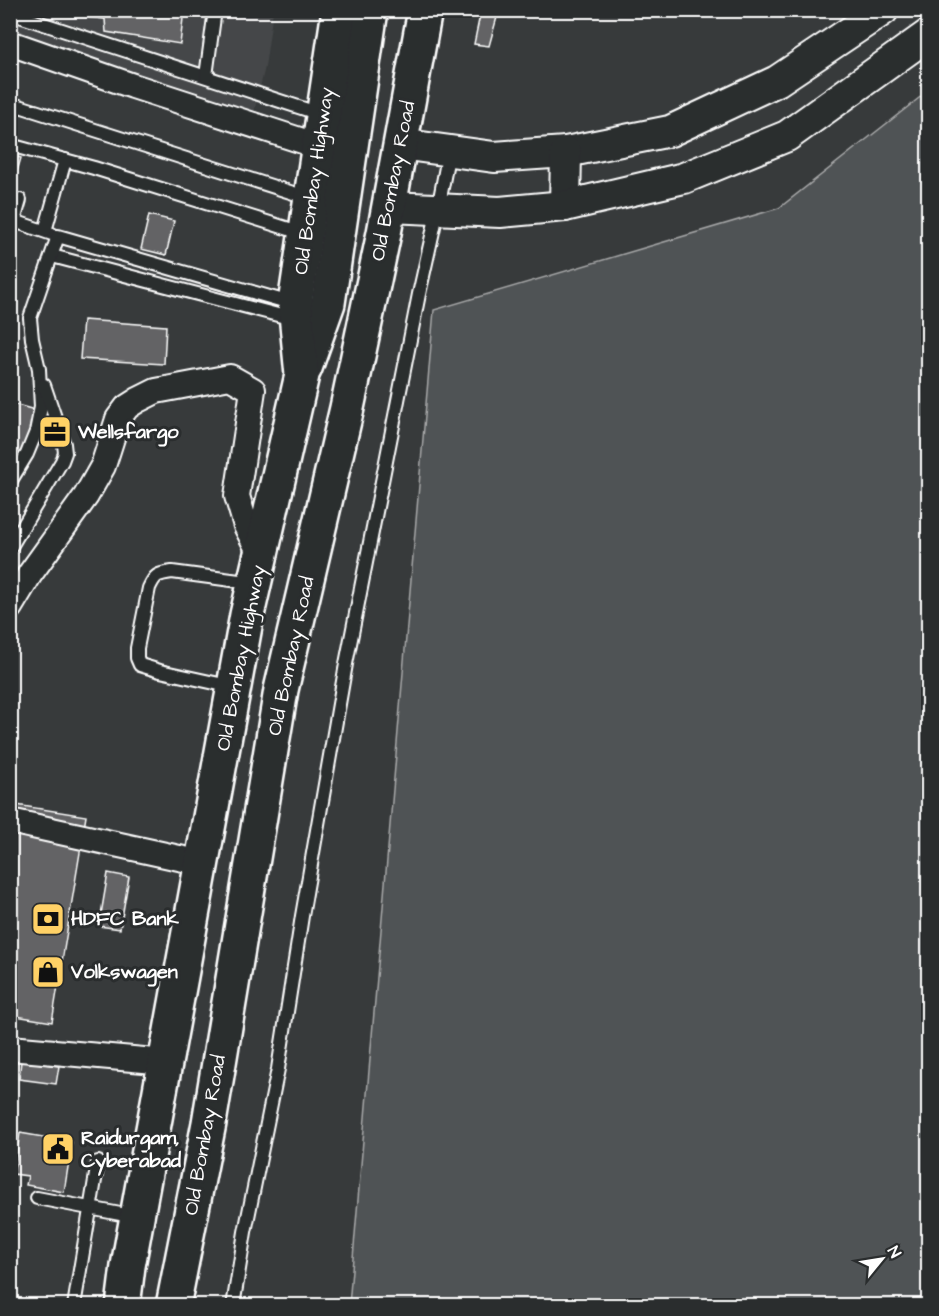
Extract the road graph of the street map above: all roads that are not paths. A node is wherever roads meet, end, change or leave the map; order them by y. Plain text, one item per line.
1 (215, 10) edge
2 (339, 10) edge
3 (371, 10) edge
4 (425, 10) edge
5 (883, 10) edge
6 (10, 13) edge
7 (928, 35) edge
8 (10, 43) edge
9 (206, 76) junction
10 (10, 103) edge
11 (323, 115) junction
12 (400, 144) junction
13 (10, 145) edge
14 (318, 147) junction
15 (449, 150) junction
16 (566, 152) junction
17 (65, 160) junction
18 (311, 199) junction
19 (20, 200) dead end
20 (565, 206) junction
21 (390, 207) junction
22 (438, 209) junction
23 (14, 221) junction
24 (45, 231) junction
25 (306, 235) junction
26 (10, 236) edge
27 (58, 236) junction
28 (52, 256) junction
29 (296, 312) junction
30 (39, 369) junction
31 (302, 375) junction
32 (10, 482) edge
33 (10, 548) edge
34 (258, 569) junction
35 (10, 606) edge
36 (234, 687) junction
37 (10, 821) edge
38 (202, 863) junction
39 (10, 1048) edge
40 (166, 1062) junction
41 (98, 1162) dead end
42 (37, 1198) dead end
43 (91, 1208) junction
44 (137, 1217) junction
45 (74, 1305) edge
46 (123, 1305) edge
47 (173, 1305) edge
48 (232, 1305) edge

1 - 9 lane
2 - 11 main road, Old Bombay Highway
3 - 31 main road
4 - 12 main road, Old Bombay Road
5 - 16 street
6 - 9 lane
7 - 20 street
8 - 14 street
9 - 11 lane
10 - 18 lane
11 - 14 main road, Old Bombay Highway
12 - 15 street
12 - 21 main road, Old Bombay Road
13 - 17 lane
14 - 18 main road, Old Bombay Highway
15 - 16 street
15 - 22 lane
16 - 20 street
17 - 24 lane
17 - 25 lane
18 - 25 main road, Old Bombay Highway
19 - 23 lane
20 - 22 street
21 - 22 street
21 - 47 main road, Old Bombay Road
22 - 48 lane
23 - 24 lane
23 - 26 lane
24 - 27 lane
25 - 29 main road, Old Bombay Highway
27 - 28 lane
27 - 29 lane
28 - 29 lane
28 - 30 lane
29 - 31 main road, Old Bombay Highway
30 - 32 lane
30 - 33 lane
31 - 34 main road, Old Bombay Highway
34 - 35 street
34 - 36 main road, Old Bombay Highway
34 - 36 lane
36 - 38 main road, Old Bombay Highway
37 - 38 street
38 - 40 main road, Old Bombay Highway
39 - 40 street
40 - 44 main road, Old Bombay Highway
41 - 43 lane
42 - 43 lane
43 - 44 lane
43 - 45 lane
44 - 46 main road, Old Bombay Highway

